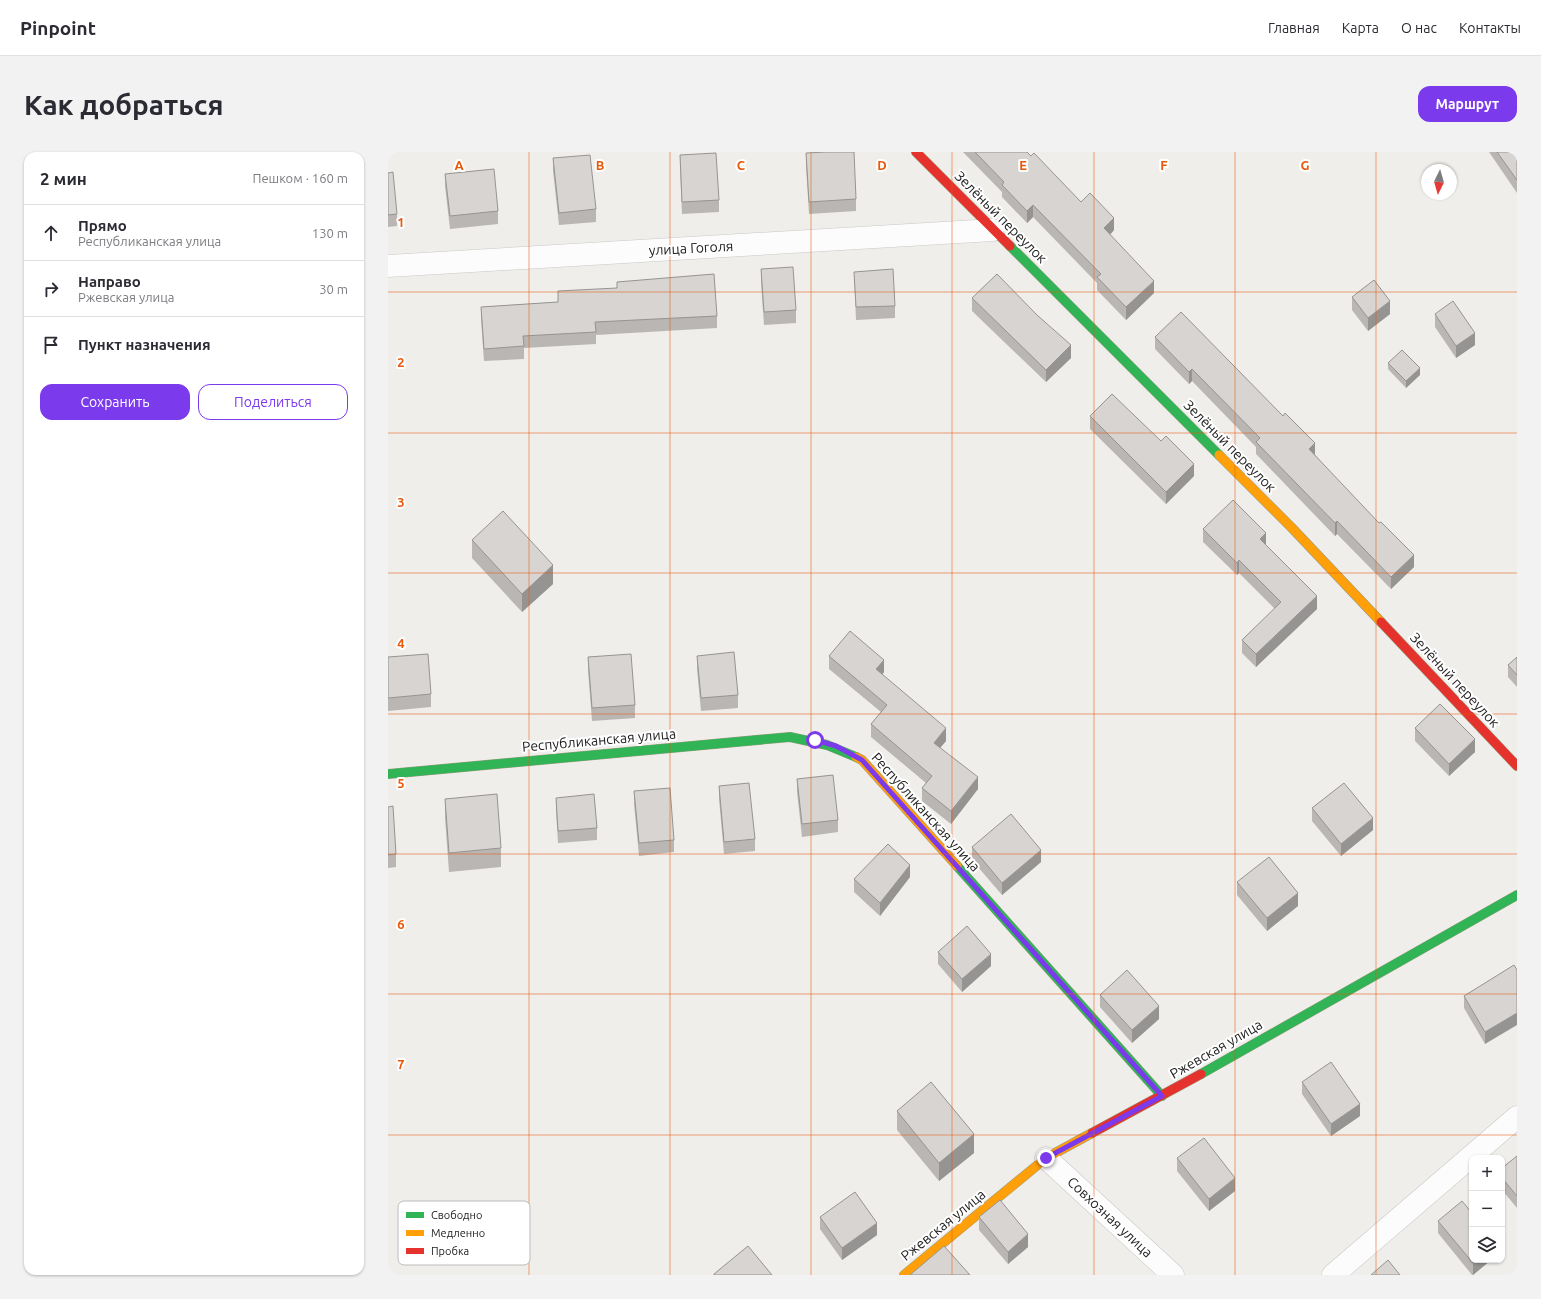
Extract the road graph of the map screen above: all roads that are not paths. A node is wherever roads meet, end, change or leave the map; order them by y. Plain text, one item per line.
1 (916, 152) edge
2 (993, 230) junction
3 (388, 266) edge
4 (1517, 766) edge
5 (388, 774) edge
6 (1517, 895) edge
7 (1162, 1096) junction
8 (1517, 1117) edge
9 (1046, 1158) junction
10 (904, 1275) edge
11 (1173, 1275) edge
12 (1333, 1275) edge

1 - 2 street, Зелёный переулок
2 - 3 street, улица Гоголя
2 - 4 street, Зелёный переулок
5 - 7 street, Республиканская улица
6 - 7 street, Ржевская улица
7 - 9 street, Ржевская улица
8 - 12 street
9 - 10 street, Ржевская улица
9 - 11 street, Совхозная улица

